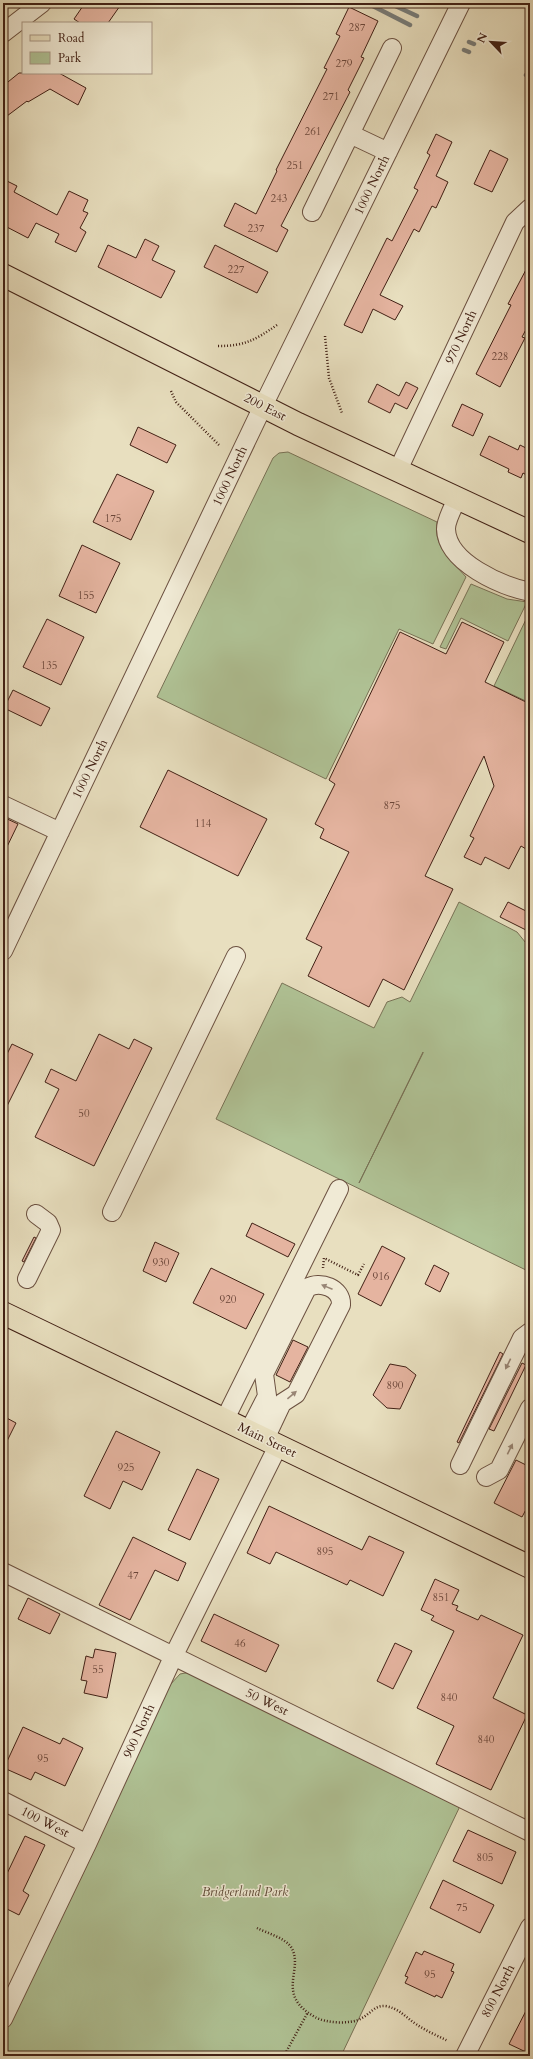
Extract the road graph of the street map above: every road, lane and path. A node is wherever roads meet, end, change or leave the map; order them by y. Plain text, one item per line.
1 (42, 3) edge
2 (461, 3) edge
3 (3, 33) edge
4 (392, 48) dead end
5 (350, 134) junction
6 (388, 152) junction
7 (530, 208) edge
8 (312, 212) dead end
9 (3, 275) edge
10 (277, 325) dead end
11 (325, 336) dead end
12 (218, 346) dead end
13 (171, 391) dead end
14 (263, 406) junction
15 (342, 413) dead end
16 (219, 445) dead end
17 (398, 470) junction
18 (458, 497) junction
19 (530, 532) edge
20 (530, 592) edge
21 (3, 804) edge
22 (60, 832) junction
23 (3, 951) edge
24 (236, 956) dead end
25 (339, 1189) dead end
26 (112, 1212) dead end
27 (36, 1214) dead end
28 (364, 1264) dead end
29 (323, 1268) dead end
30 (27, 1279) dead end
31 (4, 1317) edge
32 (530, 1332) edge
33 (530, 1408) edge
34 (224, 1420) junction
35 (264, 1439) junction
36 (460, 1465) dead end
37 (486, 1477) dead end
38 (530, 1567) edge
39 (3, 1572) edge
40 (174, 1655) junction
41 (3, 1801) edge
42 (530, 1832) edge
43 (87, 1844) junction
44 (530, 1927) edge
45 (257, 1928) dead end
46 (524, 1956) edge
47 (308, 2012) junction
48 (3, 2019) edge
49 (448, 2041) dead end
50 (285, 2054) dead end
51 (465, 2056) edge

1 - 3 street
2 - 6 street, 1000 North
4 - 5 street
5 - 6 street
5 - 8 street
6 - 14 street, 1000 North
7 - 17 street, 970 North
9 - 14 main road, 200 East
10 - 12 path
11 - 15 path
13 - 16 path
14 - 17 main road, 200 East
14 - 22 street, 1000 North
17 - 18 main road, 200 East
18 - 19 main road, 200 East
18 - 20 street
21 - 22 street
22 - 23 street, 1000 North
24 - 26 street
25 - 34 street
27 - 30 street
28 - 29 path
31 - 34 main road, Main Street
32 -> 36 street
37 -> 33 street
34 - 35 main road, Main Street
35 -> 35 street
35 - 38 main road, Main Street
35 - 40 street, 900 North
39 - 40 street, 50 West
40 - 42 street, 50 West
40 - 43 street, 900 North
41 - 43 street, 100 West
43 - 48 street, 900 North
44 - 46 street, 800 North
45 - 47 path
46 - 51 street, 800 North
47 - 49 path
47 - 50 path

